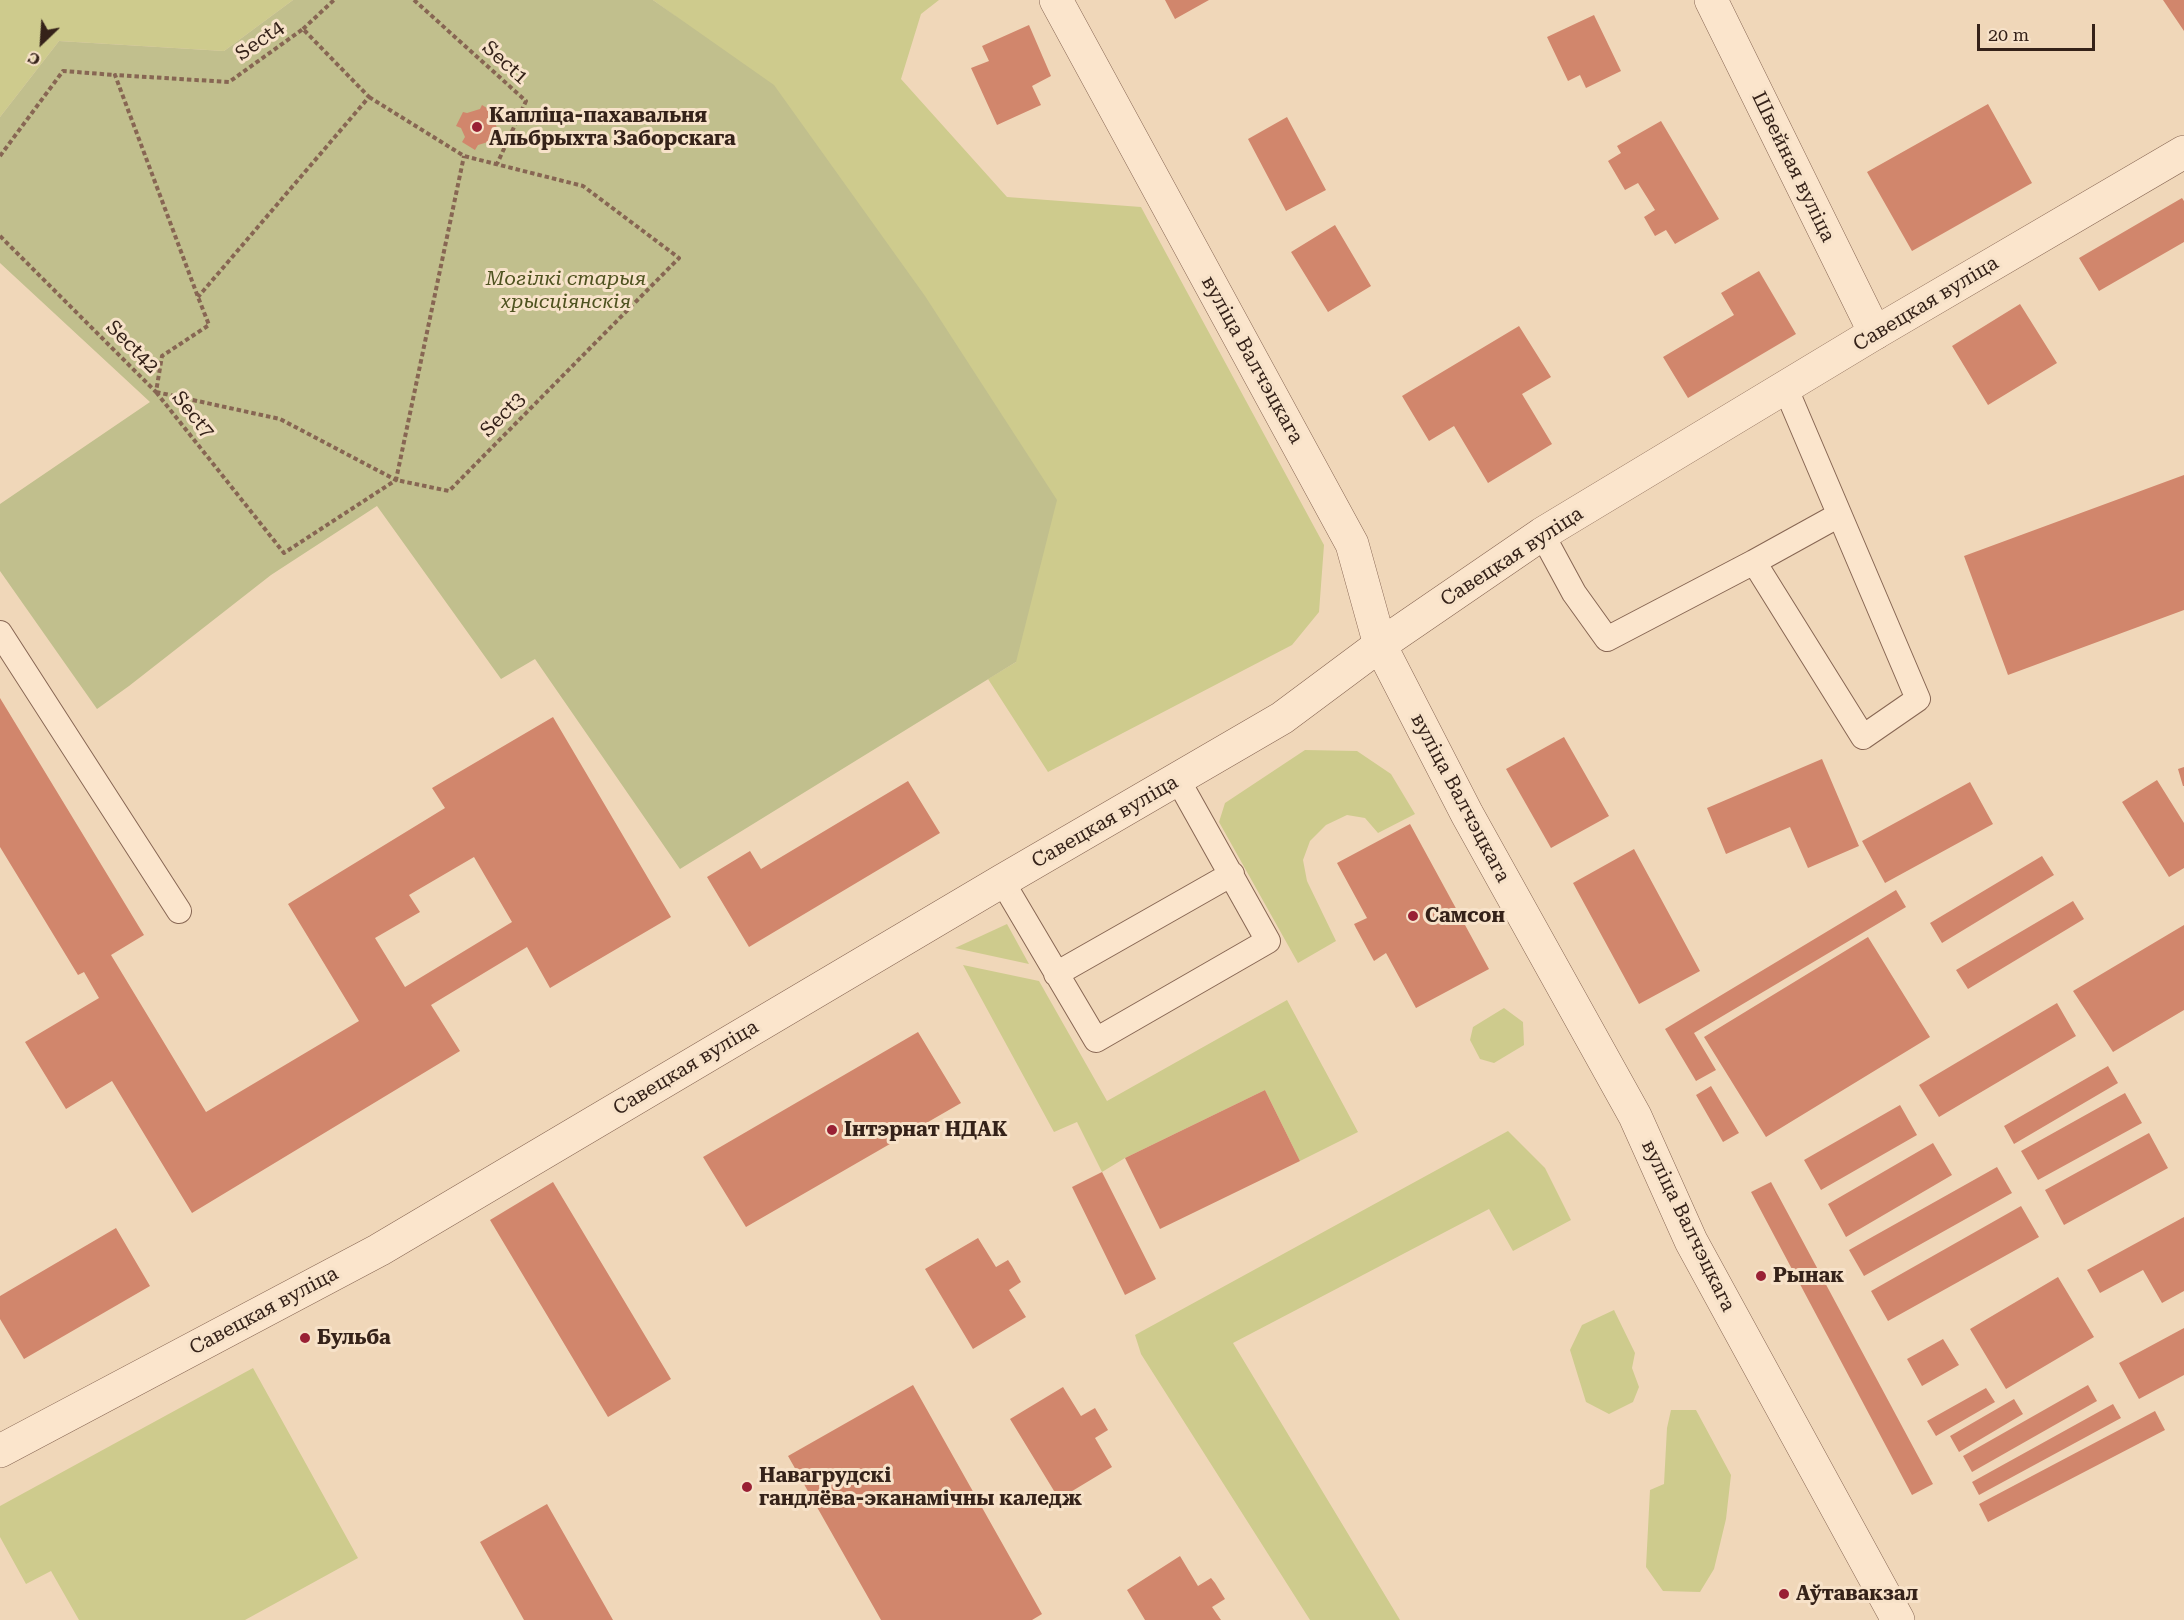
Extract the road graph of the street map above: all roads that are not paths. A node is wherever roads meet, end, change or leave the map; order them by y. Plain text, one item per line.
1 (1056, 0) edge
2 (1711, 0) edge
3 (2184, 152) edge
4 (1875, 333) junction
5 (1786, 389) junction
6 (1839, 515) junction
7 (1542, 534) junction
8 (1754, 562) junction
9 (0, 633) edge
10 (1380, 645) junction
11 (1178, 780) junction
12 (1232, 874) junction
13 (1002, 881) junction
14 (179, 911) dead end
15 (1056, 974) junction
16 (0, 1450) edge
17 (1898, 1620) edge

1 - 10 street, вуліца Валчэцкага
2 - 4 street, Швейная вуліца
3 - 4 street, Савецкая вуліца
4 - 5 street, Савецкая вуліца
5 - 6 lane
5 - 7 street, Савецкая вуліца
6 - 8 lane
6 - 8 lane
7 - 8 lane
7 - 10 street, Савецкая вуліца
9 - 14 lane
10 - 11 street, Савецкая вуліца
10 - 17 street, вуліца Валчэцкага
11 - 12 lane
11 - 13 street, Савецкая вуліца
12 - 15 lane
12 - 15 lane
13 - 15 lane
13 - 16 street, Савецкая вуліца

